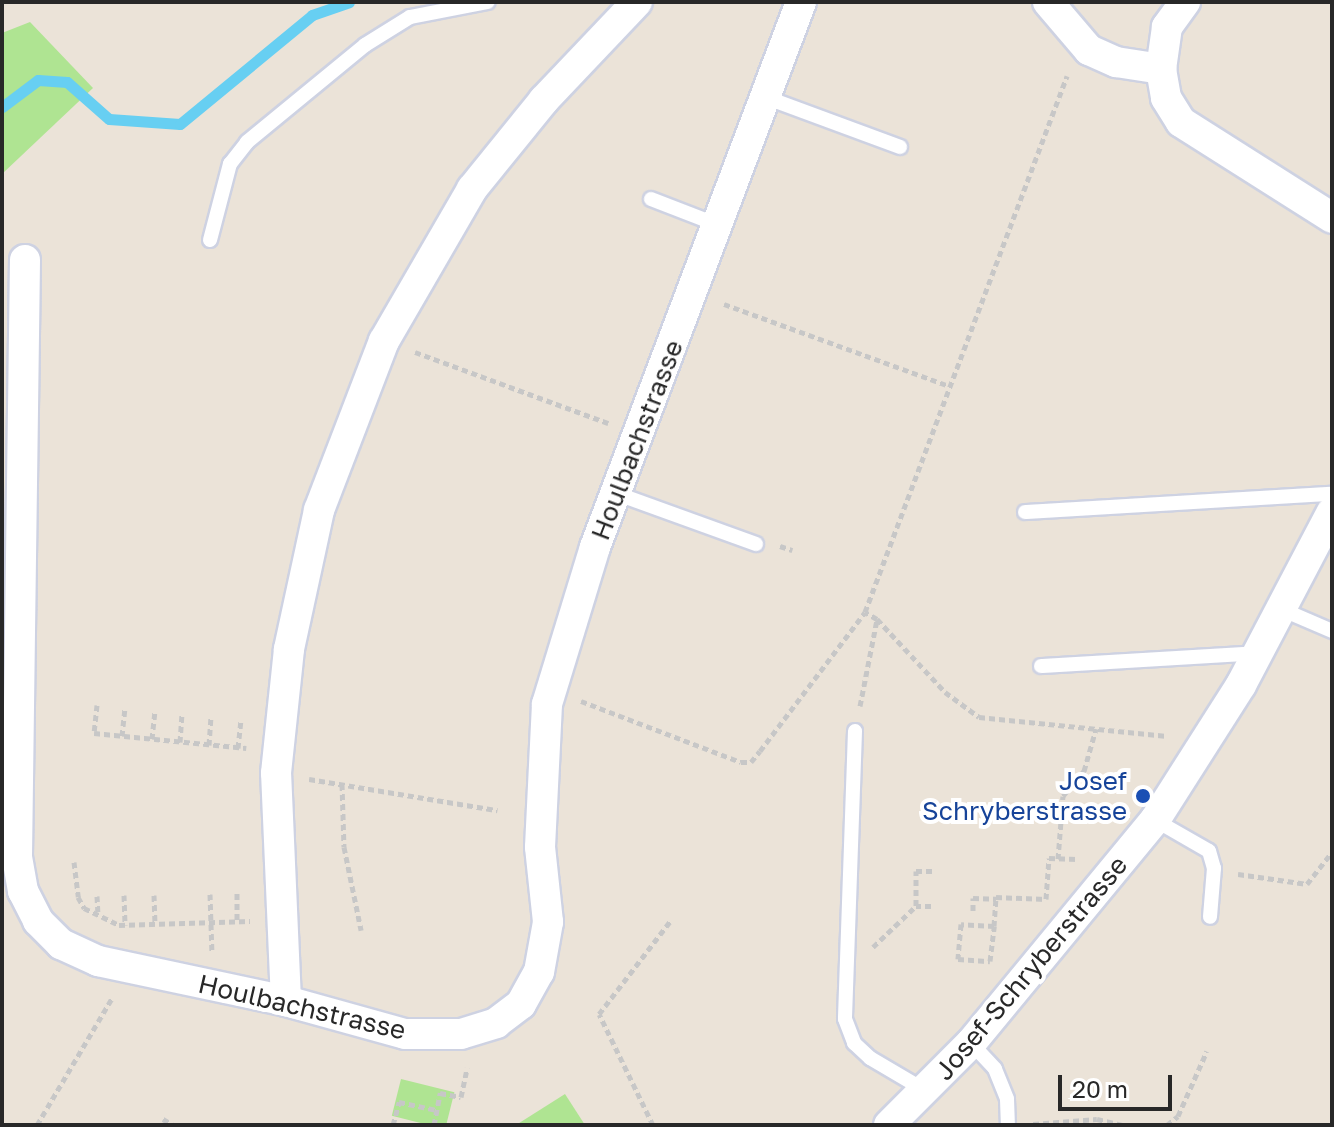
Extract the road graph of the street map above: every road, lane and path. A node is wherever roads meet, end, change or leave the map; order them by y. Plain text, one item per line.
1 (488, 2) edge
2 (637, 2) edge
3 (801, 2) edge
4 (1048, 2) edge
5 (1185, 2) edge
6 (1075, 66) dead end
7 (1161, 69) junction
8 (765, 97) junction
9 (900, 147) dead end
10 (651, 199) dead end
11 (1332, 218) edge
12 (719, 225) junction
13 (210, 240) dead end
14 (25, 260) dead end
15 (720, 303) dead end
16 (409, 350) dead end
17 (949, 386) junction
18 (599, 419) dead end
19 (615, 493) junction
20 (1332, 494) edge
21 (1025, 512) dead end
22 (1332, 512) edge
23 (756, 544) dead end
24 (1281, 609) junction
25 (865, 612) junction
26 (877, 619) junction
27 (1332, 631) edge
28 (1258, 653) junction
29 (1041, 666) dead end
30 (573, 698) dead end
31 (97, 705) dead end
32 (125, 708) dead end
33 (155, 711) dead end
34 (182, 714) dead end
35 (211, 718) dead end
36 (241, 721) dead end
37 (1096, 729) junction
38 (855, 731) joint
39 (122, 736) junction
40 (152, 739) junction
41 (180, 742) junction
42 (209, 745) junction
43 (1199, 749) junction
44 (314, 780) dead end
45 (342, 784) junction
46 (497, 810) dead end
47 (1155, 820) junction
48 (1332, 852) edge
49 (1058, 859) junction
50 (1077, 859) dead end
51 (74, 862) dead end
52 (933, 871) dead end
53 (1213, 873) junction
54 (237, 893) dead end
55 (210, 894) dead end
56 (124, 895) dead end
57 (154, 895) dead end
58 (97, 896) dead end
59 (996, 899) junction
60 (916, 906) junction
61 (931, 906) dead end
62 (973, 911) dead end
63 (98, 915) junction
64 (1210, 917) dead end
65 (671, 920) dead end
66 (211, 922) junction
67 (155, 924) junction
68 (125, 925) junction
69 (994, 926) junction
70 (361, 930) dead end
71 (847, 953) junction
72 (118, 965) junction
73 (213, 986) junction
74 (286, 1001) junction
75 (971, 1043) junction
76 (1207, 1051) dead end
77 (468, 1057) dead end
78 (927, 1091) junction
79 (437, 1110) junction
80 (163, 1119) dead end
81 (1029, 1124) edge
82 (37, 1125) edge
83 (173, 1125) edge
84 (393, 1125) edge
85 (434, 1125) edge
86 (653, 1125) edge
87 (889, 1125) edge
88 (1008, 1125) edge
89 (1123, 1125) edge
90 (1167, 1125) edge

1 - 13 lane
2 - 74 street
3 - 8 street, Houlbachstrasse
4 - 7 street
5 - 7 street
6 - 17 path
7 - 11 street
8 - 9 lane
8 - 12 street, Houlbachstrasse
10 - 12 lane
12 - 19 street, Houlbachstrasse
14 - 72 street, Houlbachstrasse
15 - 17 path
16 - 18 path
17 - 25 path
19 - 23 lane
19 - 74 street, Houlbachstrasse
20 - 21 lane
22 - 24 street, Josef-Schryberstrasse
24 - 27 lane
24 - 28 street, Josef-Schryberstrasse
25 - 26 path
25 - 30 path
26 - 37 path
26 - 38 path
28 - 29 lane
28 - 43 street, Josef-Schryberstrasse
31 - 39 path
32 - 39 path
33 - 40 path
34 - 41 path
35 - 42 path
36 - 42 path
37 - 43 path
37 - 49 path
38 - 71 lane
39 - 40 path
40 - 41 path
41 - 42 path
43 - 47 street, Josef-Schryberstrasse
44 - 45 path
45 - 46 path
45 - 70 path
47 - 53 lane
47 - 75 street, Josef-Schryberstrasse
48 - 53 path
49 - 50 path
49 - 59 path
51 - 63 path
52 - 60 path
53 - 64 lane
54 - 66 path
55 - 66 path
56 - 68 path
57 - 67 path
58 - 63 path
59 - 62 path
59 - 69 path
60 - 61 path
60 - 71 path
63 - 68 path
65 - 86 path
66 - 67 path
66 - 73 path
67 - 68 path
69 - 69 path
71 - 78 lane
72 - 73 street, Houlbachstrasse
72 - 82 path
73 - 74 street, Houlbachstrasse
75 - 78 street, Josef-Schryberstrasse
75 - 88 lane
76 - 90 path
77 - 79 path
78 - 87 street, Josef-Schryberstrasse
79 - 84 path
79 - 85 path
80 - 83 path
81 - 89 path

